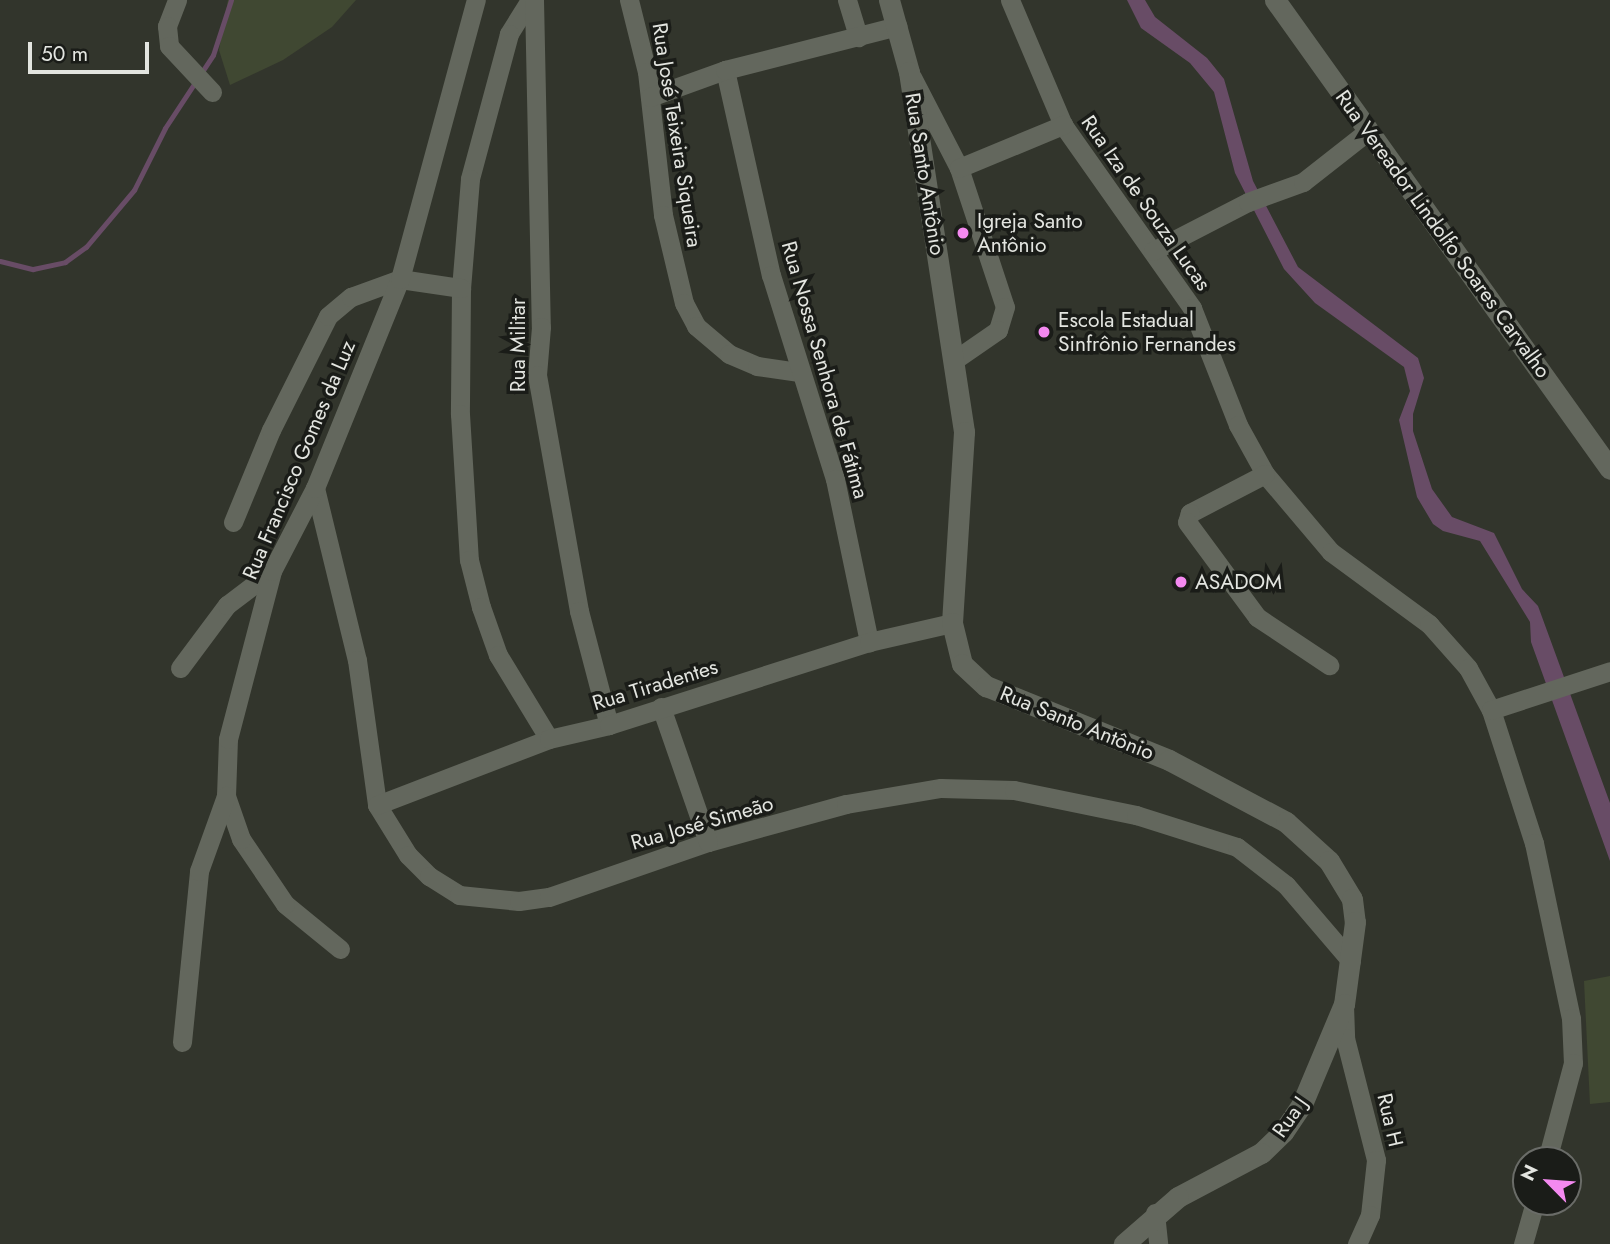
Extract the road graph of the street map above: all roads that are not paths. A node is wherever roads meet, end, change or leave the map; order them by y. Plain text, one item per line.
1 (177, 0) edge
2 (476, 0) edge
3 (532, 0) edge
4 (629, 0) edge
5 (846, 0) edge
6 (888, 0) edge
7 (1010, 0) edge
8 (1275, 0) edge
9 (897, 26) junction
10 (858, 37) junction
11 (725, 70) junction
12 (909, 72) junction
13 (207, 87) dead end
14 (650, 97) junction
15 (1063, 125) junction
16 (1368, 131) junction
17 (959, 168) junction
18 (1153, 251) junction
19 (400, 279) junction
20 (461, 288) junction
21 (956, 359) junction
22 (798, 372) junction
23 (1610, 469) edge
24 (1265, 474) junction
25 (315, 488) junction
26 (233, 522) dead end
27 (272, 571) junction
28 (952, 623) junction
29 (869, 642) junction
30 (1329, 665) dead end
31 (180, 668) dead end
32 (1610, 671) edge
33 (661, 707) junction
34 (1491, 710) junction
35 (609, 725) junction
36 (549, 739) junction
37 (226, 796) junction
38 (377, 805) junction
39 (708, 842) junction
40 (340, 949) dead end
41 (1351, 961) junction
42 (1343, 1004) junction
43 (182, 1042) dead end
44 (1551, 1146) edge
45 (1155, 1213) junction
46 (1531, 1216) edge
47 (1124, 1244) edge
48 (1158, 1244) edge
49 (1357, 1244) edge
50 (1523, 1244) edge

1 - 13 street
2 - 19 street, Rua Francisco Gomes da Luz
3 - 20 street
3 - 35 street, Rua Militar
4 - 14 street, Rua José Teixeira Siqueira
5 - 10 street
6 - 9 main road, Rua Santo Antônio
7 - 15 street, Rua Iza de Souza Lucas
8 - 16 main road, Rua Vereador Lindolfo Soares Carvalho
9 - 10 street
9 - 12 main road, Rua Santo Antônio
10 - 11 street
11 - 14 street
11 - 22 street, Rua Nossa Senhora de Fátima
12 - 17 street, Rua Santo Antônio
12 - 21 main road, Rua Santo Antônio
14 - 22 street, Rua José Teixeira Siqueira
15 - 17 street
15 - 18 street, Rua Iza de Souza Lucas
16 - 18 street
16 - 23 main road, Rua Vereador Lindolfo Soares Carvalho
17 - 21 street, Rua Santo Antônio
18 - 24 street, Rua Iza de Souza Lucas
19 - 20 street
19 - 25 street, Rua Francisco Gomes da Luz
19 - 26 street
20 - 36 street
21 - 28 main road, Rua Santo Antônio
22 - 29 street, Rua Nossa Senhora de Fátima
24 - 30 street
24 - 34 street, Rua Iza de Souza Lucas
25 - 27 street, Rua Francisco Gomes da Luz
25 - 38 street, Rua José Simeão
27 - 31 street
27 - 37 street, Rua Francisco Gomes da Luz
28 - 29 street, Rua Tiradentes
28 - 41 main road, Rua Santo Antônio
29 - 33 street, Rua Tiradentes
32 - 34 street
33 - 35 street, Rua Tiradentes
33 - 39 street
34 - 44 street, Rua Iza de Souza Lucas
35 - 36 street, Rua Tiradentes
36 - 38 street, Rua Tiradentes
37 - 40 street, Rua Francisco Gomes da Luz
37 - 43 street
38 - 39 street, Rua José Simeão
39 - 41 street, Rua José Simeão
41 - 42 main road, Rua J
42 - 45 main road, Rua J
42 - 49 street, Rua H
45 - 47 main road, Rua J
45 - 48 street
46 - 50 street

